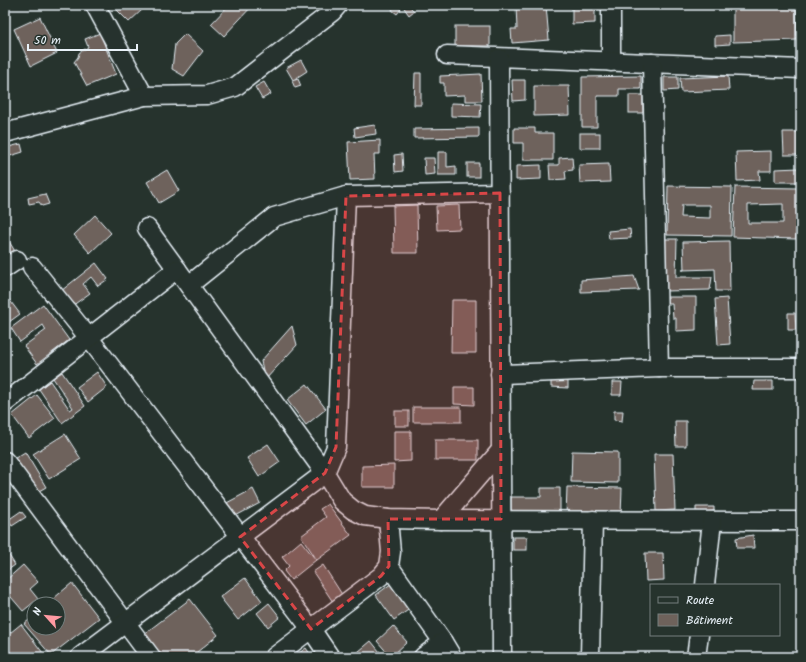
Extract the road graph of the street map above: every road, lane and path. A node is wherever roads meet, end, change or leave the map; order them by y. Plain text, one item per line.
1 (95, 5) edge
2 (338, 5) edge
3 (611, 5) edge
4 (447, 56) dead end
5 (499, 58) junction
6 (611, 62) junction
7 (652, 63) junction
8 (801, 69) edge
9 (144, 96) junction
10 (5, 133) edge
11 (500, 193) junction
12 (346, 196) junction
13 (147, 228) dead end
14 (18, 265) edge
15 (177, 269) junction
16 (189, 285) junction
17 (89, 338) junction
18 (660, 368) junction
19 (801, 368) edge
20 (500, 374) junction
21 (5, 403) edge
22 (501, 450) junction
23 (5, 461) edge
24 (325, 473) junction
25 (388, 519) junction
26 (501, 519) junction
27 (441, 520) junction
28 (593, 520) junction
29 (712, 520) junction
30 (801, 521) edge
31 (240, 537) junction
32 (389, 566) junction
33 (705, 584) edge
34 (126, 623) junction
35 (311, 629) junction
36 (698, 636) edge
37 (447, 650) edge
38 (80, 657) edge
39 (151, 657) edge
40 (274, 657) edge
41 (330, 657) edge
42 (423, 657) edge
43 (502, 657) edge
44 (590, 657) edge
45 (696, 657) edge

1 - 9 street
2 - 9 street
3 - 6 street
4 - 5 street
5 - 6 street
5 - 11 street
6 - 7 street
7 - 8 street
7 - 18 street
9 - 10 street
11 - 12 street
11 - 20 street
12 - 16 street
12 - 24 street
13 - 15 street
14 - 17 street
15 - 16 street
15 - 17 street
16 - 24 street
17 - 21 street
17 - 31 street
18 - 19 street
18 - 20 street
20 - 22 street
22 - 26 street
22 - 27 street
23 - 34 street
24 - 25 street
24 - 31 street
25 - 27 street
25 - 32 street
26 - 27 street
26 - 28 street
26 - 43 street
28 - 29 street
28 - 44 street
29 - 30 street
29 - 33 street
31 - 34 street
31 - 35 street
32 - 35 street
32 - 37 street
34 - 38 street
34 - 39 street
35 - 40 street
35 - 41 street
36 - 45 street
37 - 42 street

